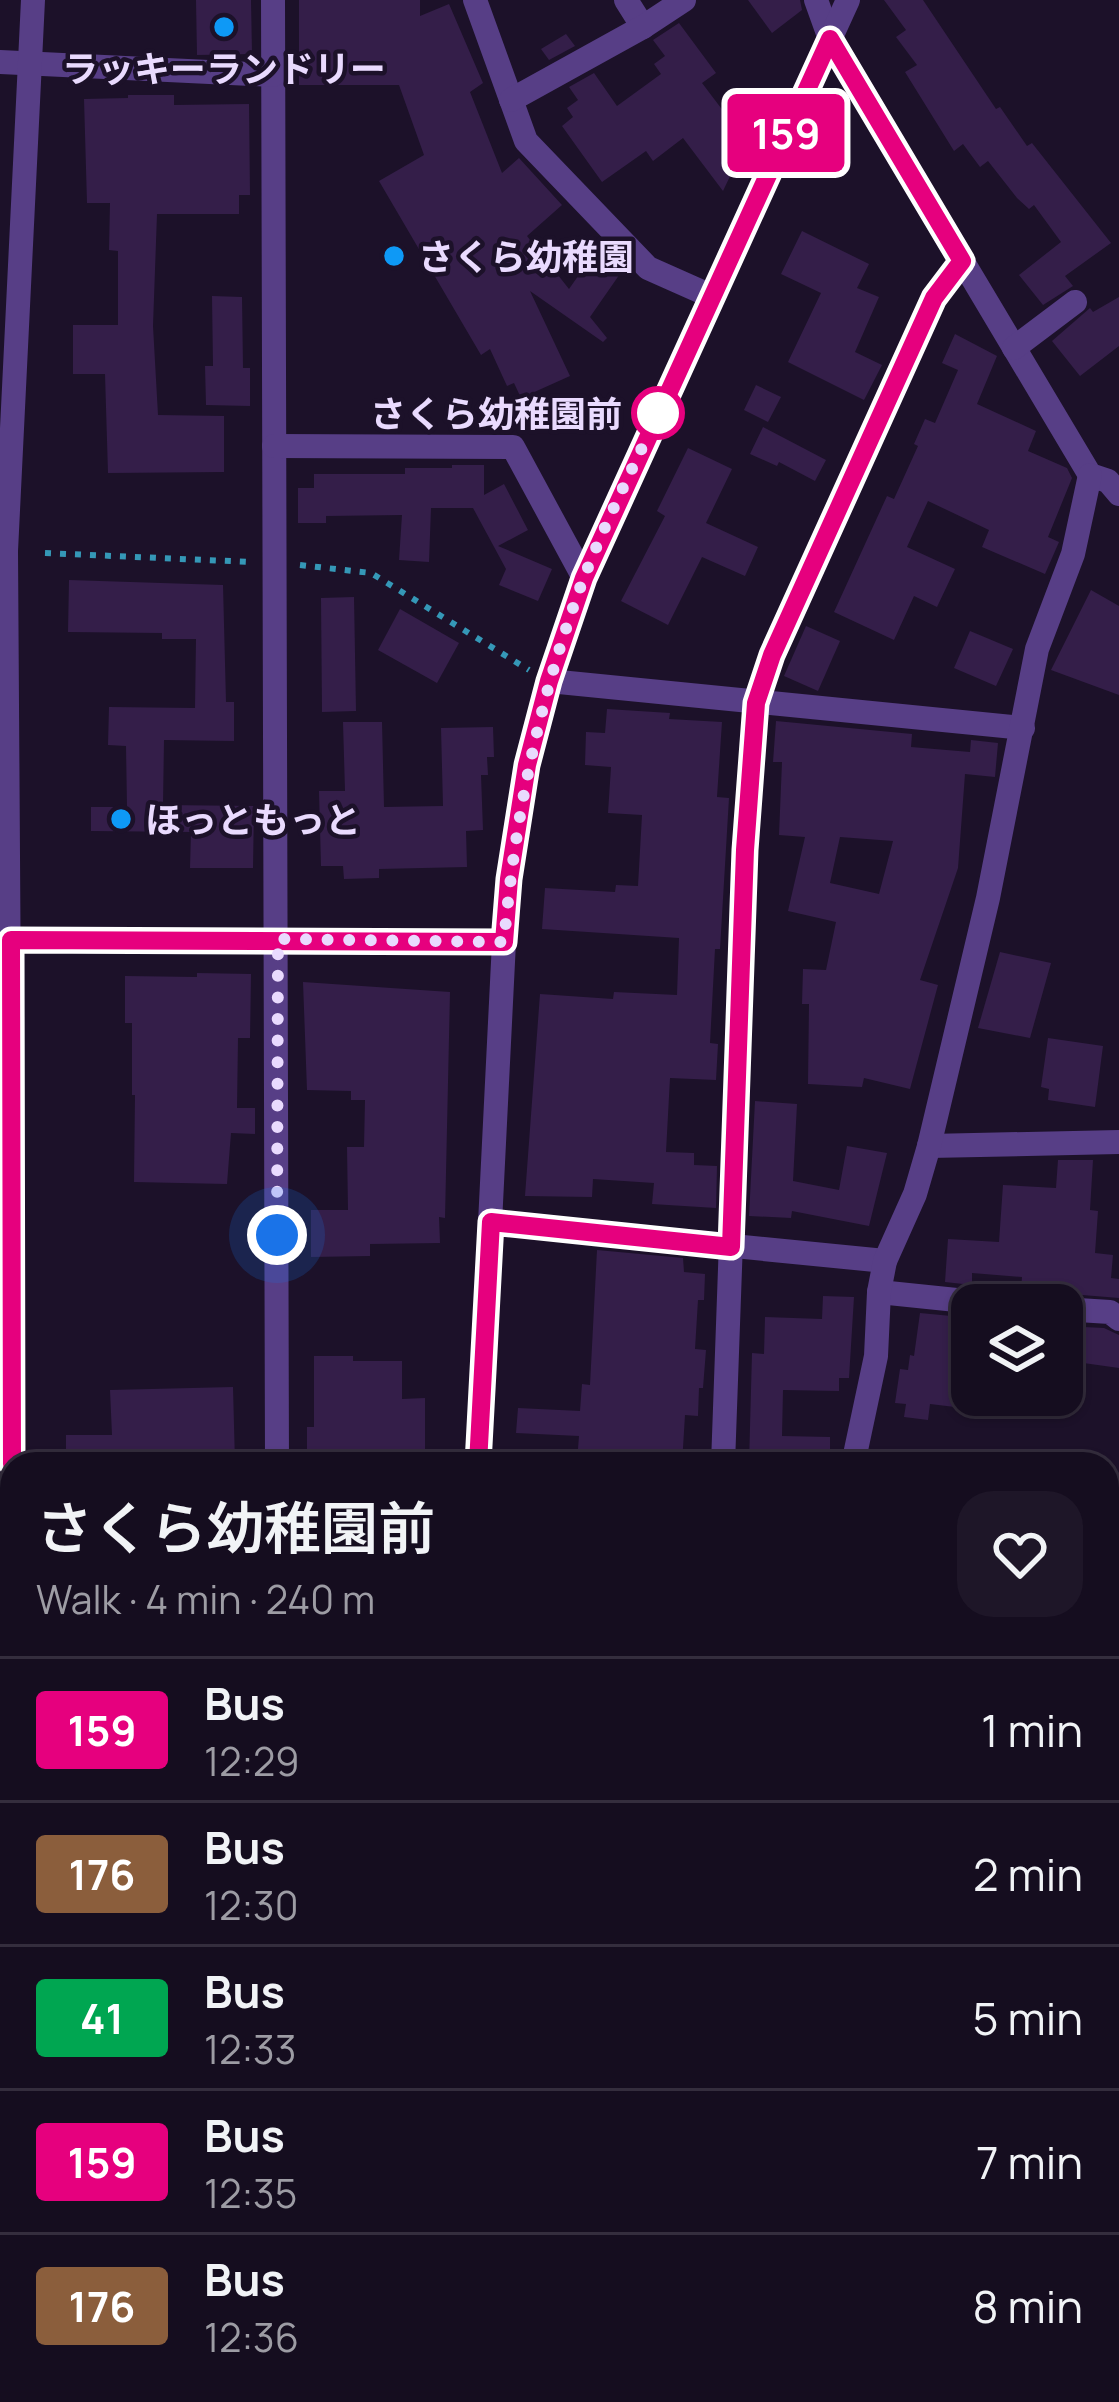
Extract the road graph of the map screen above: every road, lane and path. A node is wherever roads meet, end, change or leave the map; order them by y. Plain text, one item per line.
1 (33, 0) edge
2 (273, 0) edge
3 (475, 0) edge
4 (626, 0) edge
5 (684, 0) edge
6 (816, 0) edge
7 (848, 0) edge
8 (644, 27) junction
9 (830, 39) junction
10 (0, 62) edge
11 (30, 63) junction
12 (273, 75) junction
13 (511, 100) junction
14 (962, 261) junction
15 (711, 296) junction
16 (1075, 302) dead end
17 (1014, 348) junction
18 (274, 446) junction
19 (1090, 475) junction
20 (1119, 494) edge
21 (584, 578) junction
22 (549, 681) junction
23 (756, 703) junction
24 (1023, 728) junction
25 (278, 939) junction
26 (6, 940) edge
27 (504, 942) junction
28 (1119, 1142) edge
29 (929, 1146) junction
30 (491, 1222) junction
31 (731, 1247) junction
32 (885, 1261) junction
33 (879, 1292) junction
34 (951, 1299) edge
35 (1083, 1310) edge
36 (1119, 1319) edge
37 (12, 1452) edge
38 (277, 1452) edge
39 (479, 1452) edge
40 (723, 1452) edge
41 (856, 1452) edge

1 - 11 street
2 - 12 street
3 - 13 street
4 - 8 street
5 - 8 street
6 - 9 street
7 - 9 street
8 - 13 street
9 - 14 street
9 - 15 street
10 - 11 street
11 - 12 street
11 - 26 street
12 - 18 street
13 - 15 street
14 - 17 street
14 - 23 street
15 - 21 street
16 - 17 street
17 - 19 street
18 - 21 street
18 - 25 street
19 - 20 street
19 - 24 street
21 - 22 street
22 - 23 street
22 - 27 street
23 - 24 street
23 - 31 street
24 - 29 street
25 - 26 street
25 - 27 street
25 - 38 street
26 - 37 street
27 - 30 street
28 - 29 street
29 - 32 street
30 - 31 street
30 - 39 street
31 - 32 street
31 - 40 street
32 - 33 street
33 - 34 street
33 - 41 street
35 - 36 street

